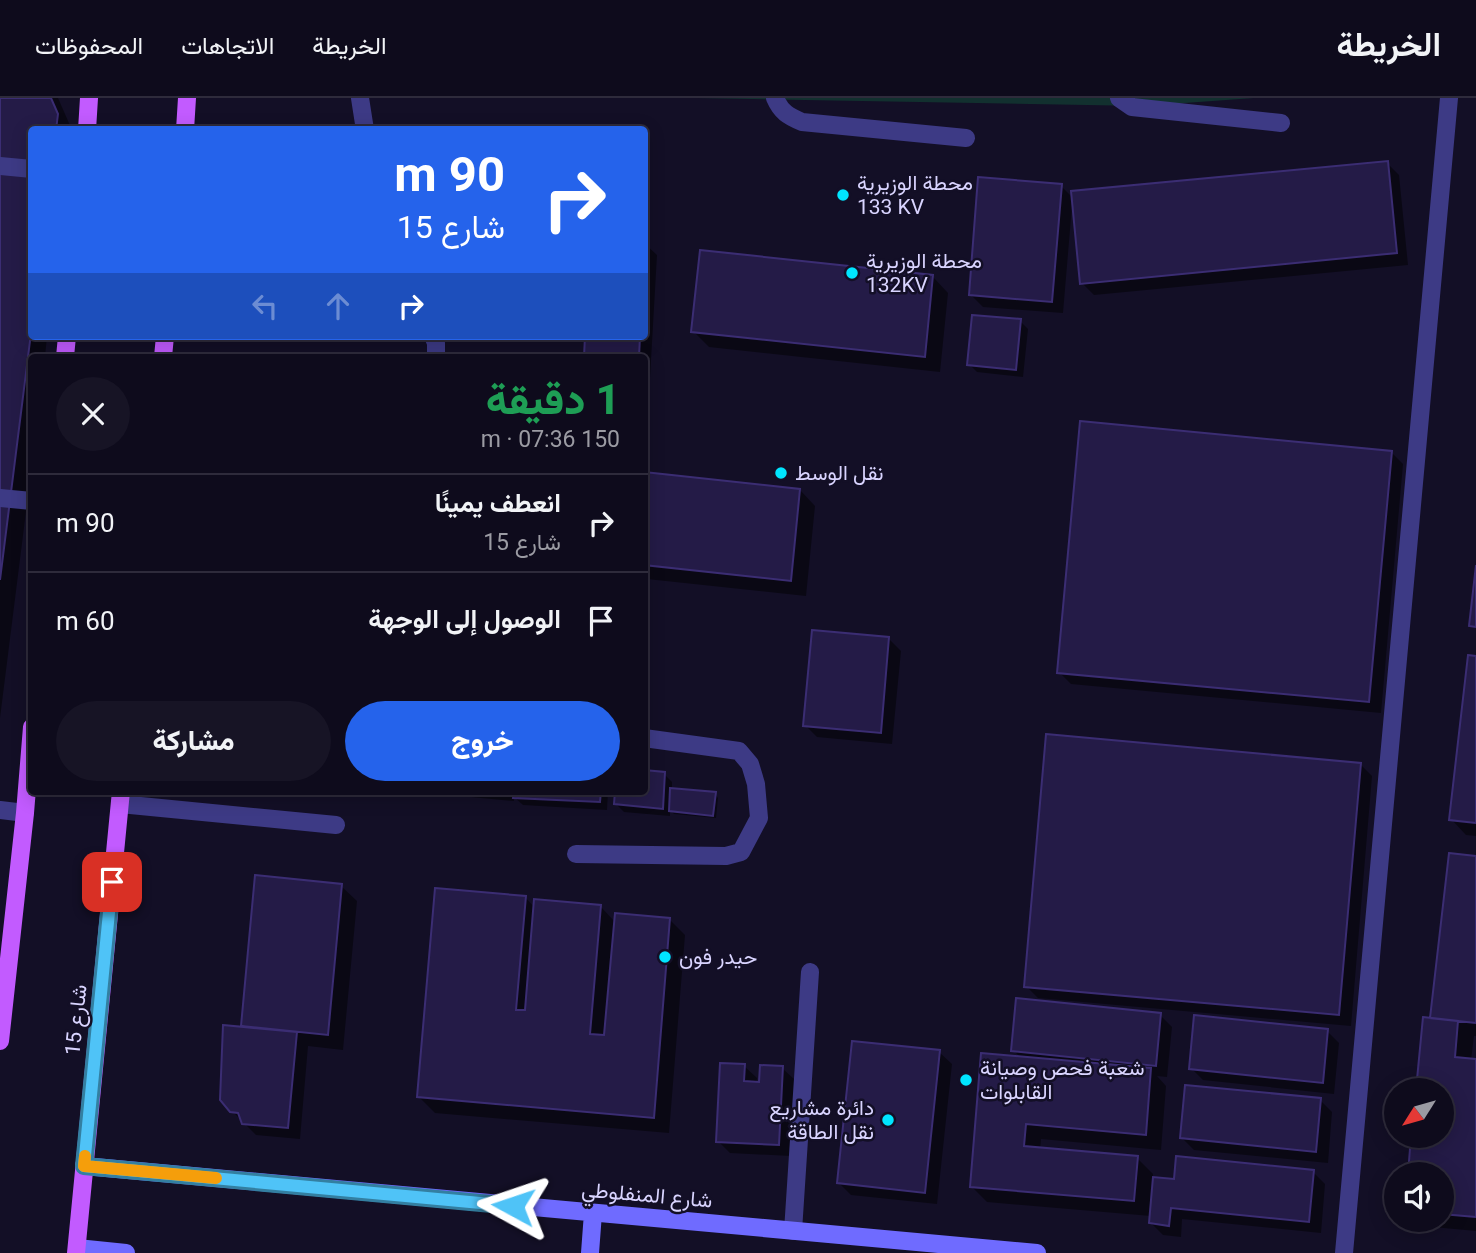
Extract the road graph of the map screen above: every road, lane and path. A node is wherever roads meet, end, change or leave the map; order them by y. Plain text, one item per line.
1 (89, 98) edge
2 (360, 98) edge
3 (775, 98) edge
4 (1119, 98) edge
5 (1449, 98) edge
6 (188, 102) edge
7 (1282, 123) dead end
8 (87, 126) edge
9 (185, 126) edge
10 (364, 126) edge
11 (966, 138) dead end
12 (0, 166) edge
13 (28, 169) edge
14 (0, 498) edge
15 (28, 501) edge
16 (648, 739) edge
17 (28, 776) edge
18 (120, 797) edge
19 (0, 810) edge
20 (25, 813) junction
21 (336, 825) dead end
22 (576, 854) dead end
23 (810, 972) dead end
24 (0, 1041) edge
25 (84, 1166) junction
26 (593, 1213) junction
27 (793, 1231) junction
28 (76, 1251) edge
29 (126, 1253) edge
30 (590, 1253) edge
31 (1037, 1253) edge
32 (1344, 1253) edge

1 - 8 main road
2 - 10 street
3 - 11 street
4 - 7 street
5 - 32 street
6 - 9 main road
12 - 13 street
14 - 15 street
16 - 22 street
17 - 20 main road
18 - 21 street
18 - 25 main road, شارع 15
19 - 20 street
20 - 24 main road
23 - 27 street
25 - 26 street, شارع المنفلوطي
25 - 28 main road, شارع 15
26 - 27 street, شارع المنفلوطي
26 - 30 street
27 - 31 street, شارع المنفلوطي
28 - 29 street

